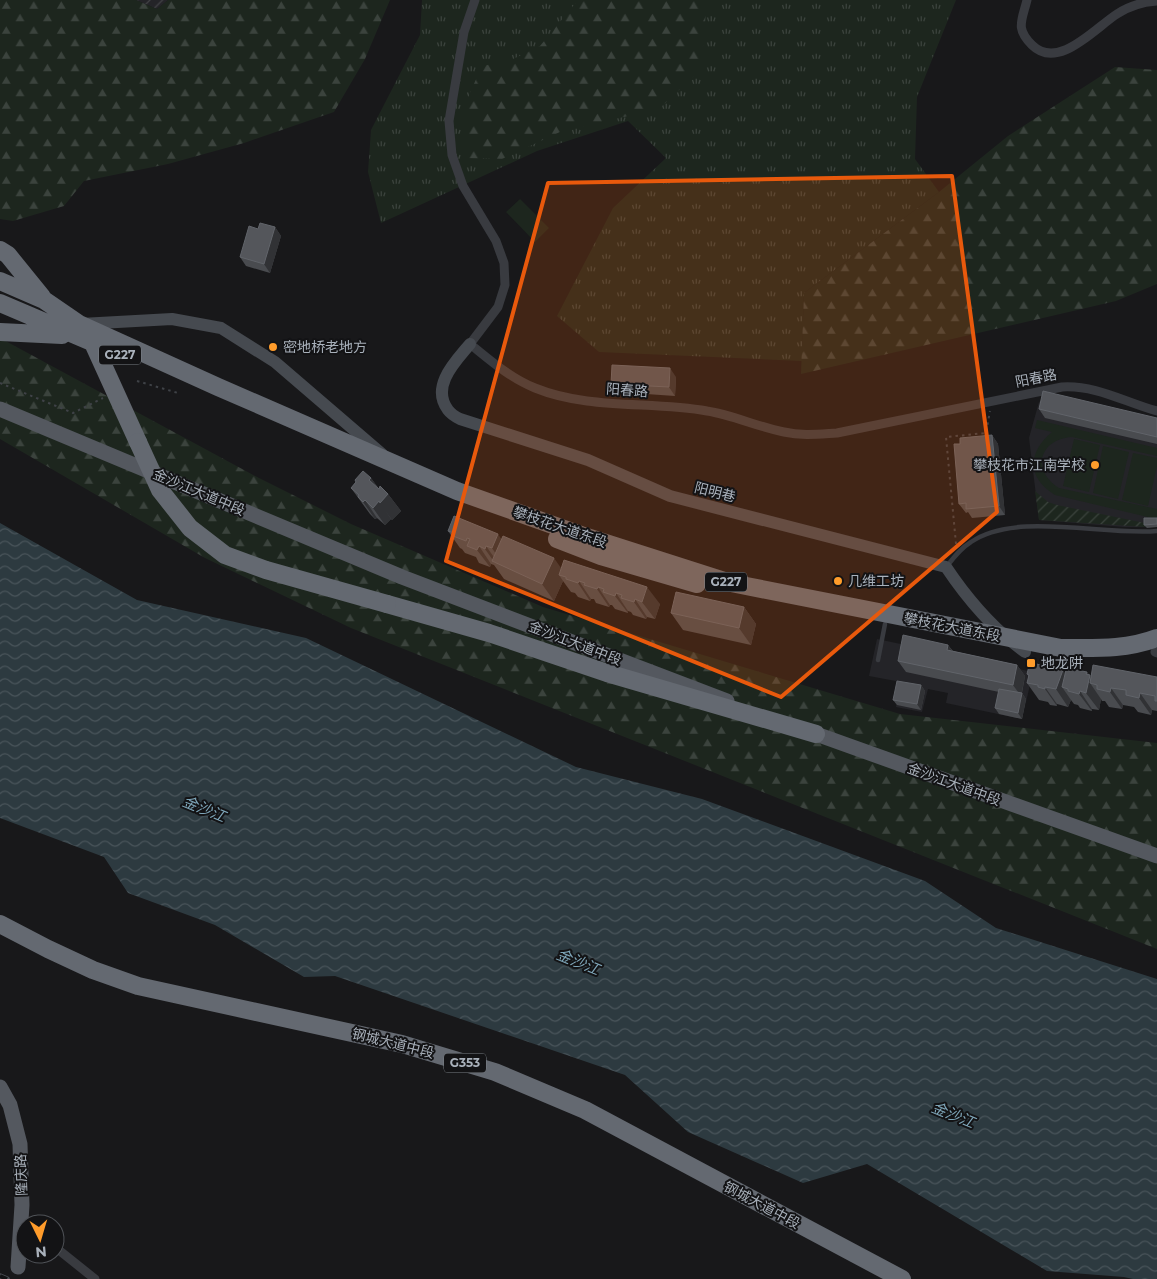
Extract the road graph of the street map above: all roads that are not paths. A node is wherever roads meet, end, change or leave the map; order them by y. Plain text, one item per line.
1 (475, 0) edge
2 (1027, 0) edge
3 (1157, 1) edge
4 (0, 250) edge
5 (0, 281) edge
6 (44, 300) junction
7 (0, 304) edge
8 (77, 330) junction
9 (0, 332) edge
10 (93, 343) junction
11 (470, 344) junction
12 (236, 399) junction
13 (0, 409) edge
14 (1157, 410) edge
15 (304, 429) junction
16 (391, 462) junction
17 (1157, 531) edge
18 (946, 567) junction
19 (885, 624) junction
20 (1004, 638) junction
21 (1157, 649) edge
22 (1025, 652) junction
23 (878, 660) dead end
24 (740, 709) junction
25 (816, 734) joint
26 (1157, 856) edge
27 (0, 924) edge
28 (0, 1087) edge
29 (24, 1214) edge
30 (65, 1255) edge
31 (18, 1264) edge
32 (18, 1267) dead end
33 (95, 1279) edge
34 (902, 1279) edge

1 - 11 street
2 - 3 street
4 - 6 highway
5 - 6 highway, G227
6 - 8 highway, G227
7 - 8 highway, G227
8 - 9 highway
8 - 10 highway, G227
8 - 12 highway, G227
8 - 16 street
10 - 12 highway, G227
10 - 24 highway, bridge
11 - 14 street, 阳春路
11 - 18 street, 阳明巷
12 - 15 highway, G227
13 - 24 main road, 金沙江大道中段
15 - 16 highway, 攀枝花大道东段 / G227
15 - 19 highway, 攀枝花大道东段 / G227
16 - 20 highway, 攀枝花大道东段 / G227
17 - 18 lane
18 - 20 street
19 - 22 highway, 攀枝花大道东段 / G227
19 - 23 lane
20 - 21 highway, 攀枝花大道东段 / G227
20 - 22 street
21 - 22 highway, 攀枝花大道东段 / G227
24 - 25 highway
25 - 26 main road, 金沙江大道中段
27 - 34 highway, 钢城大道中段 / G353
28 - 29 main road, 隆庆路
30 - 33 street
31 - 32 main road, 隆庆路

